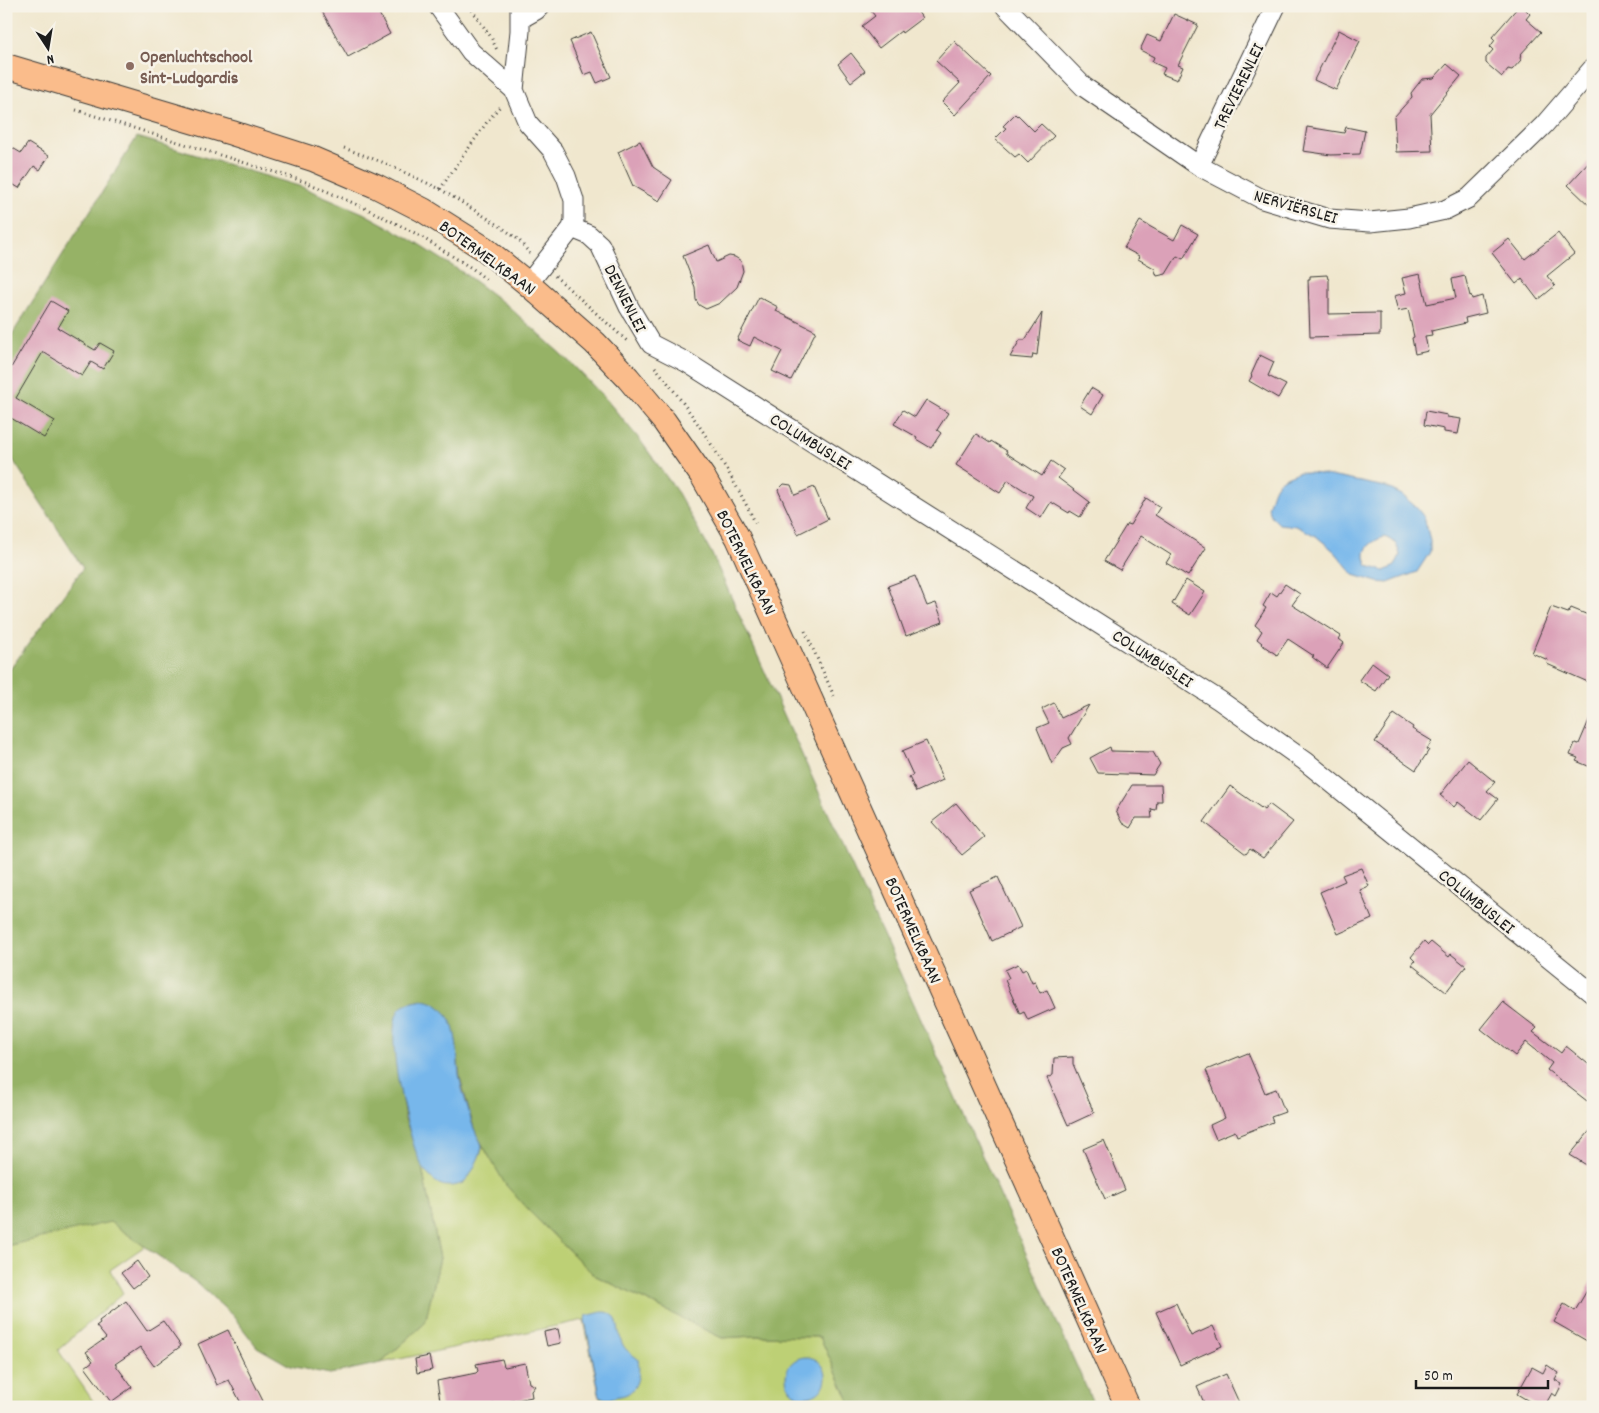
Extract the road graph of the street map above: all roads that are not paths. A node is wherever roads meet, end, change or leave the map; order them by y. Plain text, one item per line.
1 (438, 6) edge
2 (540, 6) edge
3 (1005, 6) edge
4 (1276, 6) edge
5 (520, 13) edge
6 (6, 66) edge
7 (1593, 68) edge
8 (514, 90) junction
9 (1199, 166) junction
10 (572, 228) junction
11 (528, 284) junction
12 (686, 362) joint
13 (1593, 994) edge
14 (1128, 1407) edge

1 - 8 street
2 - 5 street
3 - 9 street, NERVIËRSLEI
4 - 9 street, TREVIERENLEI
5 - 8 street
6 - 11 main road, BOTERMELKBAAN
7 - 9 street, NERVIËRSLEI
8 - 10 street
10 - 11 street
10 - 12 street, DENNENLEI
11 - 14 main road, BOTERMELKBAAN
12 - 13 street, COLUMBUSLEI

